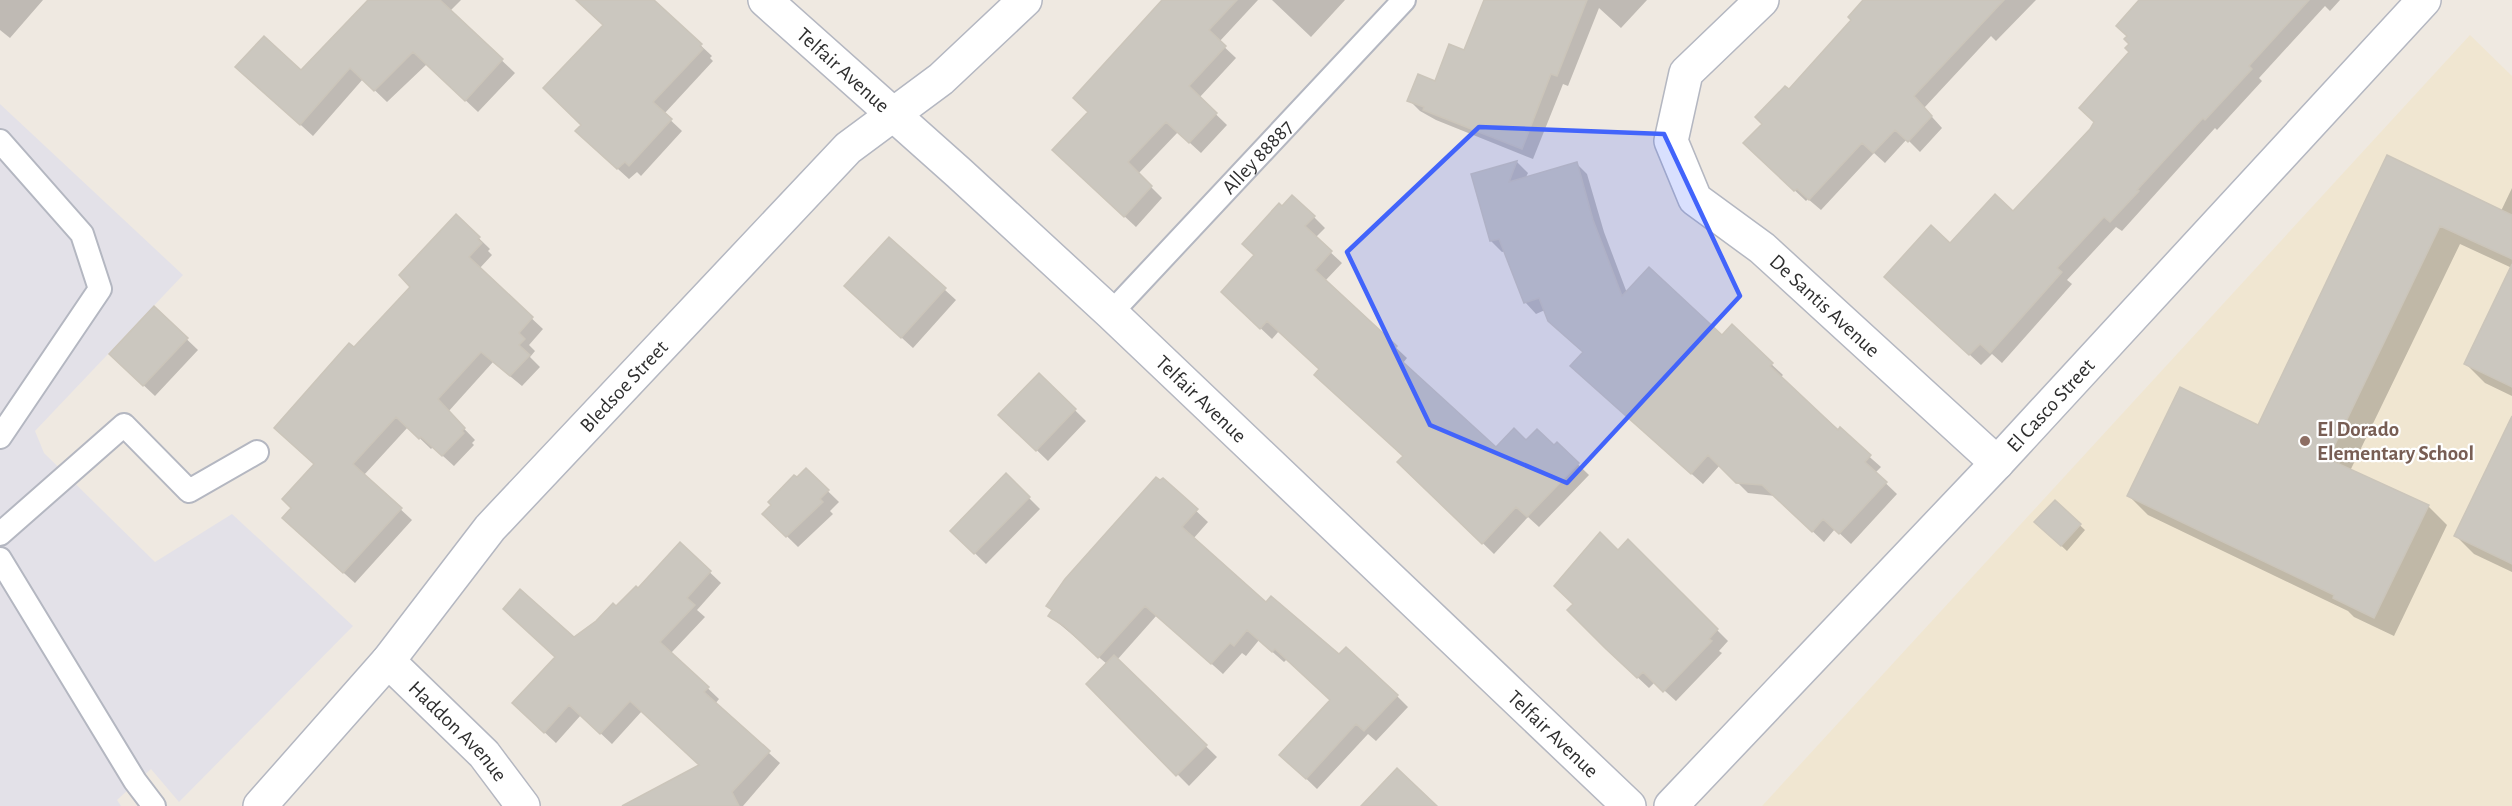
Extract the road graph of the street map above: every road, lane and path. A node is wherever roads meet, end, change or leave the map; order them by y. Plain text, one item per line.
1 (765, 0) edge
2 (1024, 0) edge
3 (1404, 0) edge
4 (1762, 0) edge
5 (2424, 0) edge
6 (892, 115) junction
7 (0, 141) edge
8 (1111, 314) junction
9 (0, 437) edge
10 (257, 452) dead end
11 (1997, 464) junction
12 (0, 534) edge
13 (0, 559) edge
14 (388, 661) junction
15 (154, 806) edge
16 (260, 806) edge
17 (523, 806) edge
18 (1629, 806) edge
19 (1671, 806) edge

1 - 6 street, Telfair Avenue
2 - 6 street, Bledsoe Street
3 - 8 lane, Alley 88887
4 - 11 street, De Santis Avenue
5 - 11 street, El Casco Street
6 - 8 street, Telfair Avenue
6 - 14 street, Bledsoe Street
7 - 9 lane
8 - 18 street, Telfair Avenue
10 - 12 lane
11 - 19 street, El Casco Street
13 - 15 lane
14 - 16 street, Bledsoe Street
14 - 17 street, Haddon Avenue

